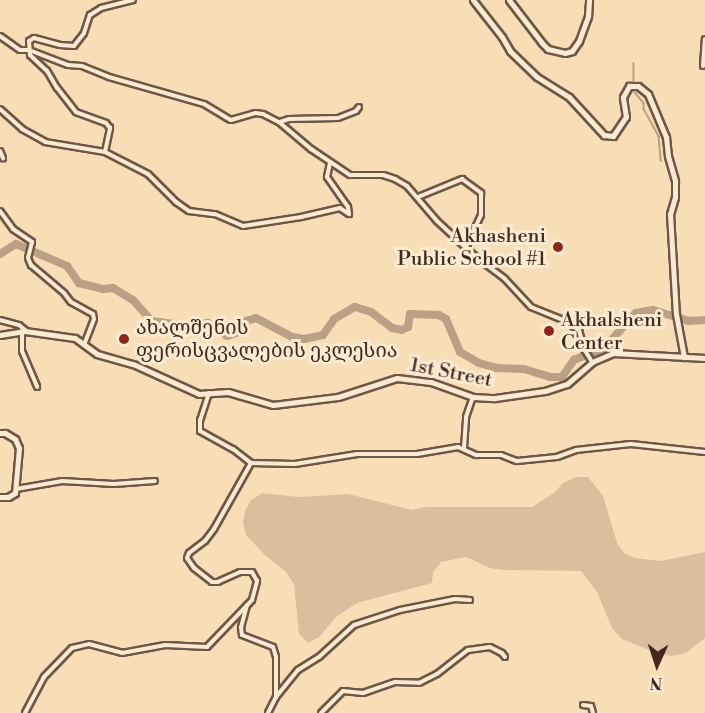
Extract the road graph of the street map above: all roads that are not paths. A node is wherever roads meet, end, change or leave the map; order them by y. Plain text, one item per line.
1 (133, 0) edge
2 (473, 0) edge
3 (509, 0) edge
4 (589, 0) edge
5 (0, 36) edge
6 (705, 39) edge
7 (29, 50) junction
8 (703, 66) dead end
9 (359, 107) dead end
10 (0, 110) edge
11 (279, 122) junction
12 (0, 151) edge
13 (105, 152) junction
14 (3, 158) dead end
15 (330, 163) junction
16 (418, 197) junction
17 (0, 211) edge
18 (466, 247) junction
19 (0, 320) edge
20 (24, 331) junction
21 (0, 335) edge
22 (85, 343) junction
23 (684, 357) junction
24 (705, 358) edge
25 (591, 361) junction
26 (37, 387) dead end
27 (209, 393) junction
28 (473, 397) junction
29 (0, 433) edge
30 (464, 448) junction
31 (705, 452) edge
32 (251, 463) junction
33 (155, 481) dead end
34 (16, 489) junction
35 (0, 498) edge
36 (470, 600) dead end
37 (247, 604) junction
38 (505, 657) dead end
39 (276, 697) junction
40 (583, 705) dead end
41 (25, 713) edge
42 (268, 713) edge
43 (321, 713) edge
44 (593, 713) edge

1 - 7 street
2 - 23 street
3 - 4 street
5 - 7 street
6 - 8 street
7 - 11 street
7 - 13 street
9 - 11 street
10 - 13 street
11 - 15 street
12 - 14 street
13 - 15 street
15 - 16 street
16 - 18 street
16 - 18 street
17 - 22 street
18 - 25 street
19 - 20 street
20 - 21 street, 1st Street
20 - 22 street, 1st Street
20 - 26 street
22 - 27 street, 1st Street
23 - 24 street, 1st Street
23 - 25 street, 1st Street
25 - 28 street, 1st Street
27 - 28 street, 1st Street
27 - 32 street
28 - 30 street
29 - 34 street
30 - 31 street
30 - 32 street
32 - 37 street
33 - 34 street
34 - 35 street
36 - 39 street
37 - 39 street
37 - 41 street
38 - 43 street
39 - 42 street
40 - 44 street

